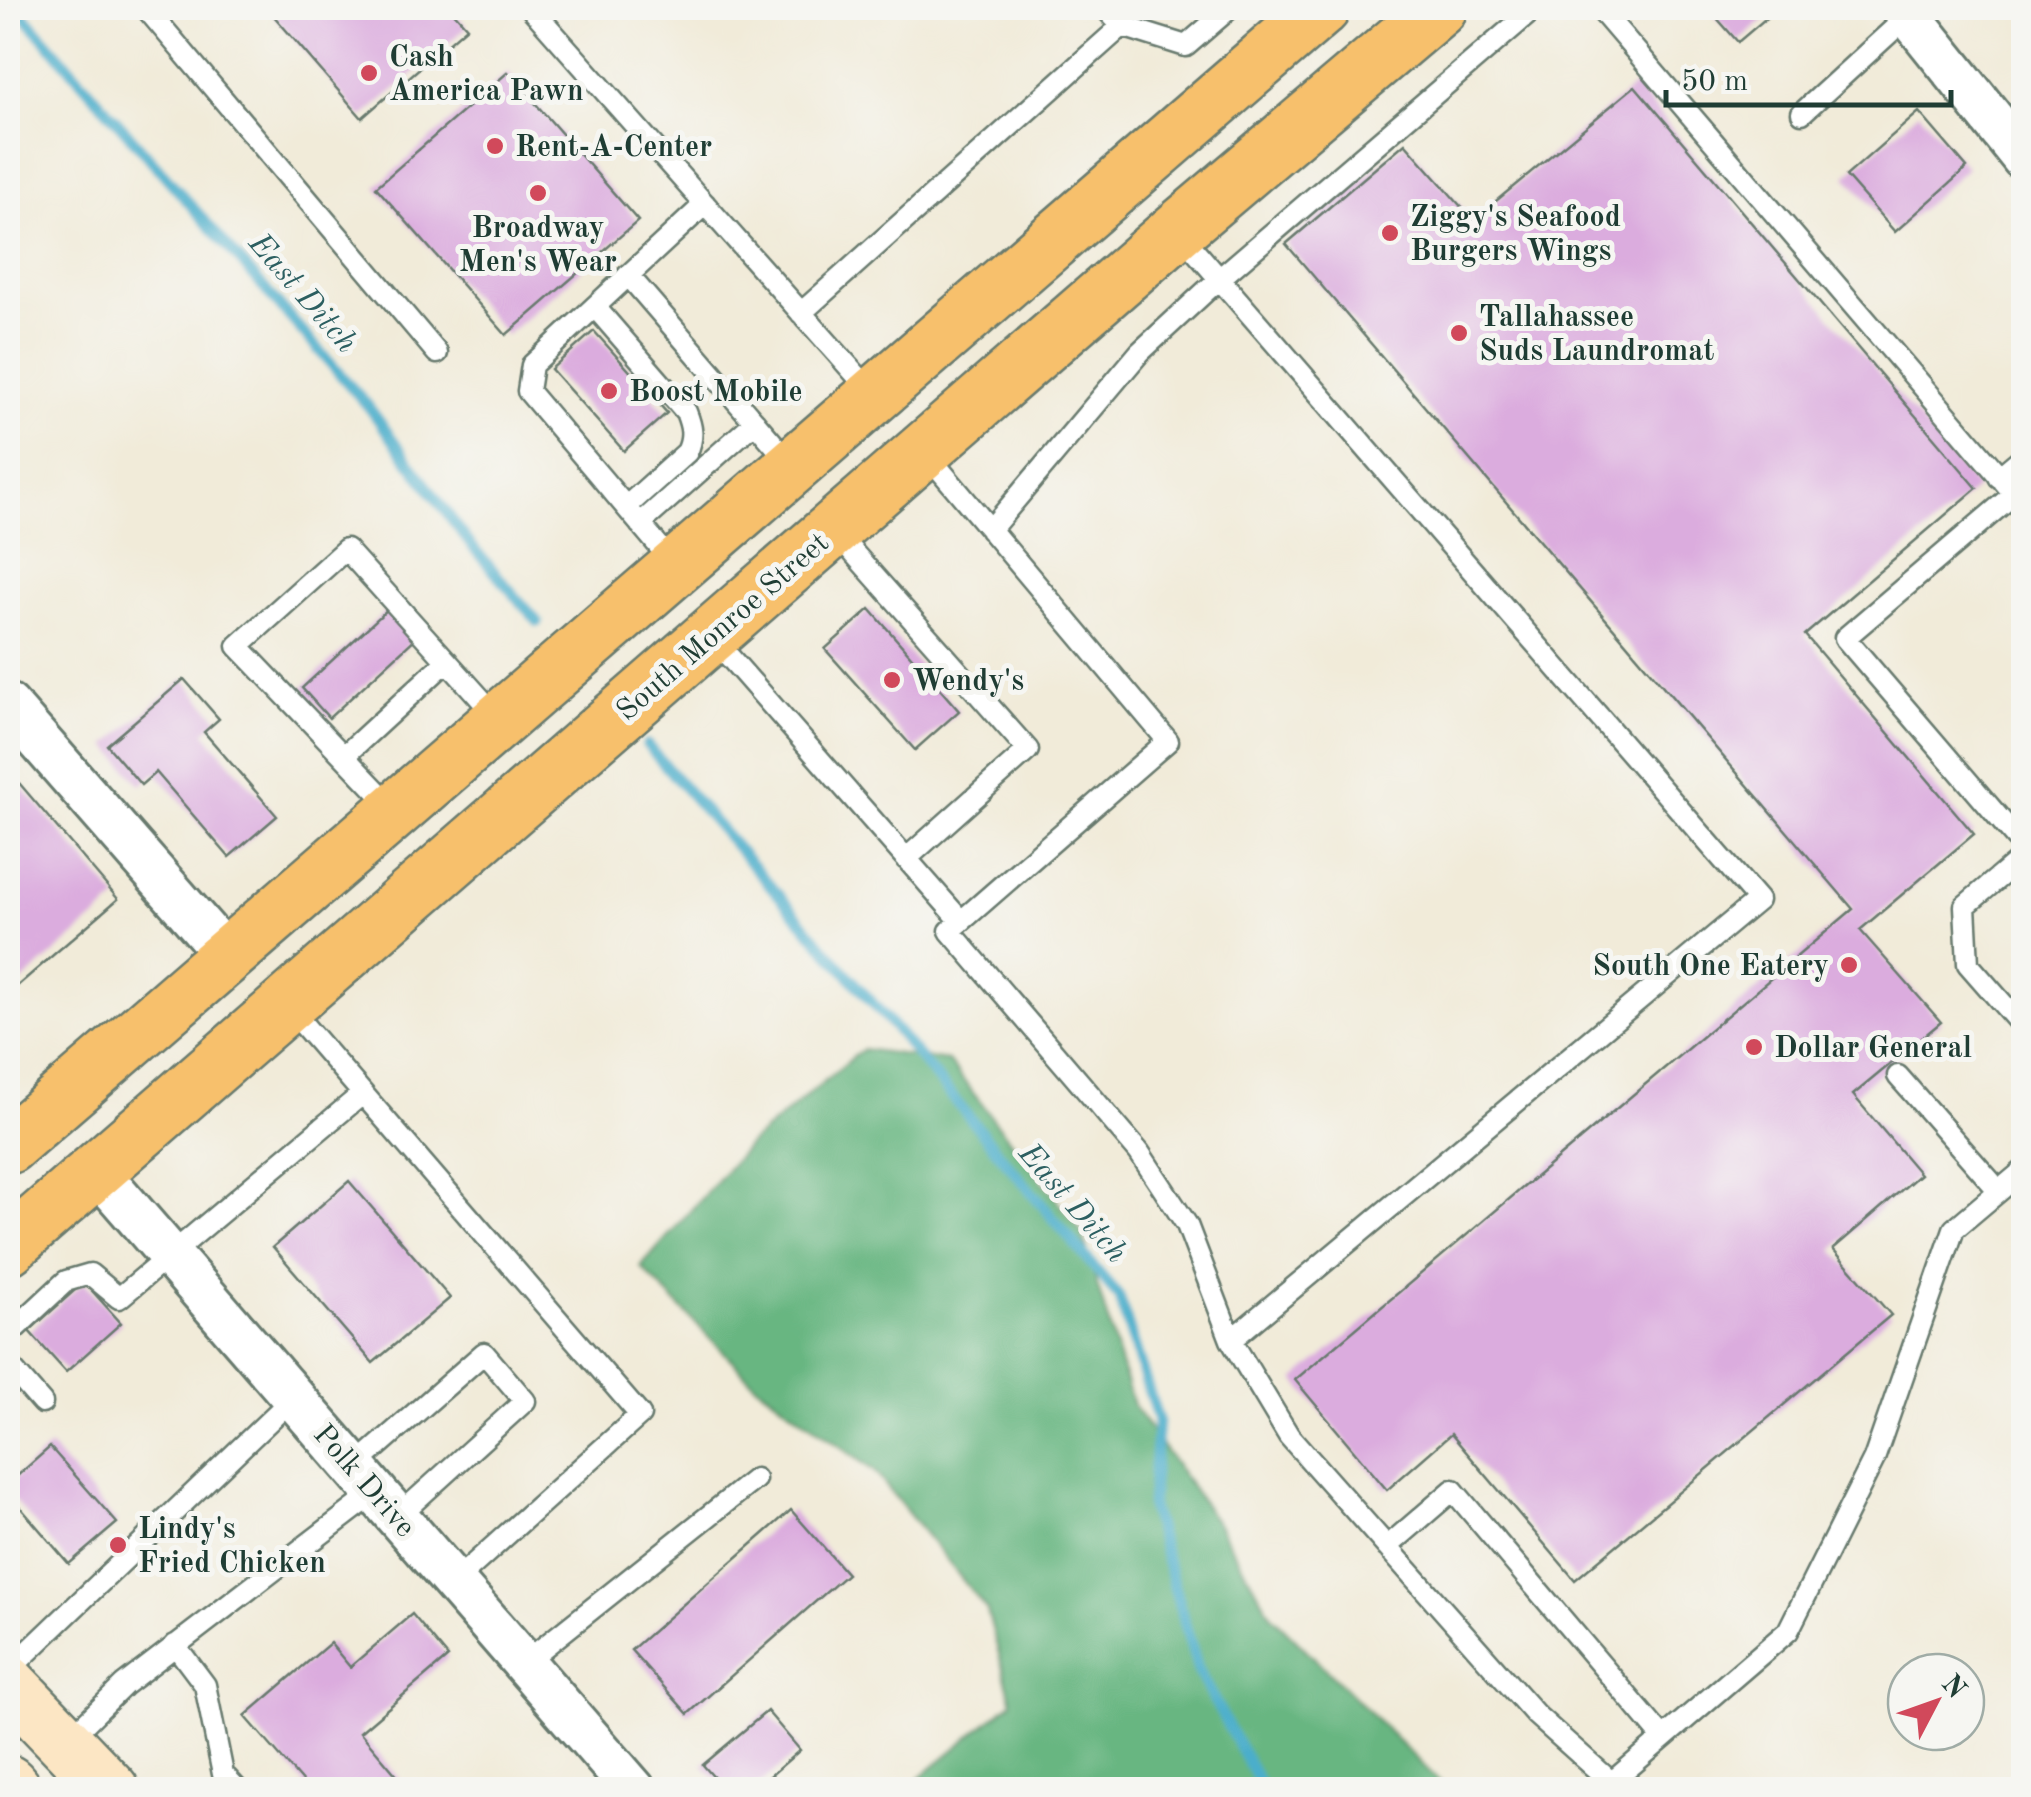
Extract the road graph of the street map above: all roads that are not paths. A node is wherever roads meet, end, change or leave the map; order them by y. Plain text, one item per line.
1 (146, 8) edge
2 (531, 8) edge
3 (1105, 8) edge
4 (1230, 8) edge
5 (1322, 8) edge
6 (1438, 8) edge
7 (1535, 8) edge
8 (1598, 8) edge
9 (1906, 11) edge
10 (1122, 26) junction
11 (1802, 112) dead end
12 (2024, 159) edge
13 (705, 204) junction
14 (1177, 230) junction
15 (628, 276) junction
16 (1219, 279) junction
17 (595, 307) junction
18 (801, 312) junction
19 (437, 353) dead end
20 (874, 395) junction
21 (755, 422) junction
22 (923, 451) junction
23 (2024, 456) edge
24 (793, 466) junction
25 (2000, 477) junction
26 (2019, 500) edge
27 (626, 507) junction
28 (640, 524) junction
29 (833, 529) junction
30 (990, 530) junction
31 (676, 566) junction
32 (710, 636) junction
33 (447, 662) junction
34 (8, 706) edge
35 (499, 720) junction
36 (344, 756) junction
37 (396, 810) junction
38 (2024, 848) edge
39 (2024, 856) edge
40 (906, 859) junction
41 (283, 907) junction
42 (961, 922) junction
43 (227, 956) junction
44 (286, 1005) junction
45 (2024, 1028) edge
46 (1898, 1076) dead end
47 (361, 1095) junction
48 (8, 1146) edge
49 (96, 1170) junction
50 (2024, 1170) edge
51 (1999, 1191) junction
52 (8, 1247) edge
53 (170, 1256) junction
54 (8, 1335) edge
55 (1232, 1340) junction
56 (8, 1364) edge
57 (294, 1396) junction
58 (42, 1403) dead end
59 (755, 1479) dead end
60 (376, 1492) junction
61 (1387, 1546) junction
62 (454, 1582) junction
63 (175, 1646) junction
64 (524, 1663) junction
65 (8, 1672) edge
66 (8, 1683) edge
67 (1663, 1738) junction
68 (66, 1742) junction
69 (8, 1782) edge
70 (1616, 1786) edge
71 (14, 1790) edge
72 (112, 1790) edge
73 (238, 1790) edge
74 (634, 1790) edge

1 - 19 lane
2 - 13 lane
3 - 10 lane
4 - 10 lane
5 - 20 main road
6 - 14 main road, South Monroe Street
7 - 16 lane
8 - 25 lane
9 - 11 lane
9 - 12 street
10 - 18 lane
13 - 15 lane
13 - 18 lane
14 - 16 lane
14 - 22 main road, South Monroe Street
15 - 17 lane
15 - 21 lane
16 - 30 lane
16 - 55 lane
17 - 27 lane
17 - 27 lane
18 - 20 lane
20 - 22 main road
20 - 24 main road
21 - 24 lane
21 - 28 lane
22 - 29 main road, South Monroe Street
22 - 30 lane
23 - 25 lane
24 - 31 main road
25 - 26 lane
26 - 38 lane
27 - 28 lane
28 - 31 lane
29 - 32 main road, South Monroe Street
29 - 40 lane
30 - 42 lane
31 - 35 main road
32 - 40 lane
32 - 44 main road, South Monroe Street
33 - 35 lane
33 - 36 lane
33 - 36 lane
34 - 43 street
35 - 37 main road
36 - 37 lane
37 - 41 main road
39 - 45 lane
40 - 42 lane
41 - 43 main road
41 - 44 main road
42 - 55 lane
43 - 48 main road
44 - 47 lane
44 - 49 main road, South Monroe Street
46 - 51 lane
47 - 53 lane
47 - 62 lane
49 - 52 main road, South Monroe Street
49 - 53 street, Polk Drive
50 - 51 lane
51 - 67 lane
53 - 54 lane
53 - 57 street, Polk Drive
55 - 61 lane
56 - 58 lane
57 - 60 street, Polk Drive
57 - 65 lane
59 - 64 lane
60 - 60 lane
60 - 62 street, Polk Drive
60 - 63 lane
61 - 67 lane
61 - 70 lane
62 - 64 street, Polk Drive
63 - 68 lane
63 - 73 lane
64 - 74 street, Polk Drive
66 - 68 street
67 - 70 lane
68 - 72 street
69 - 71 street

